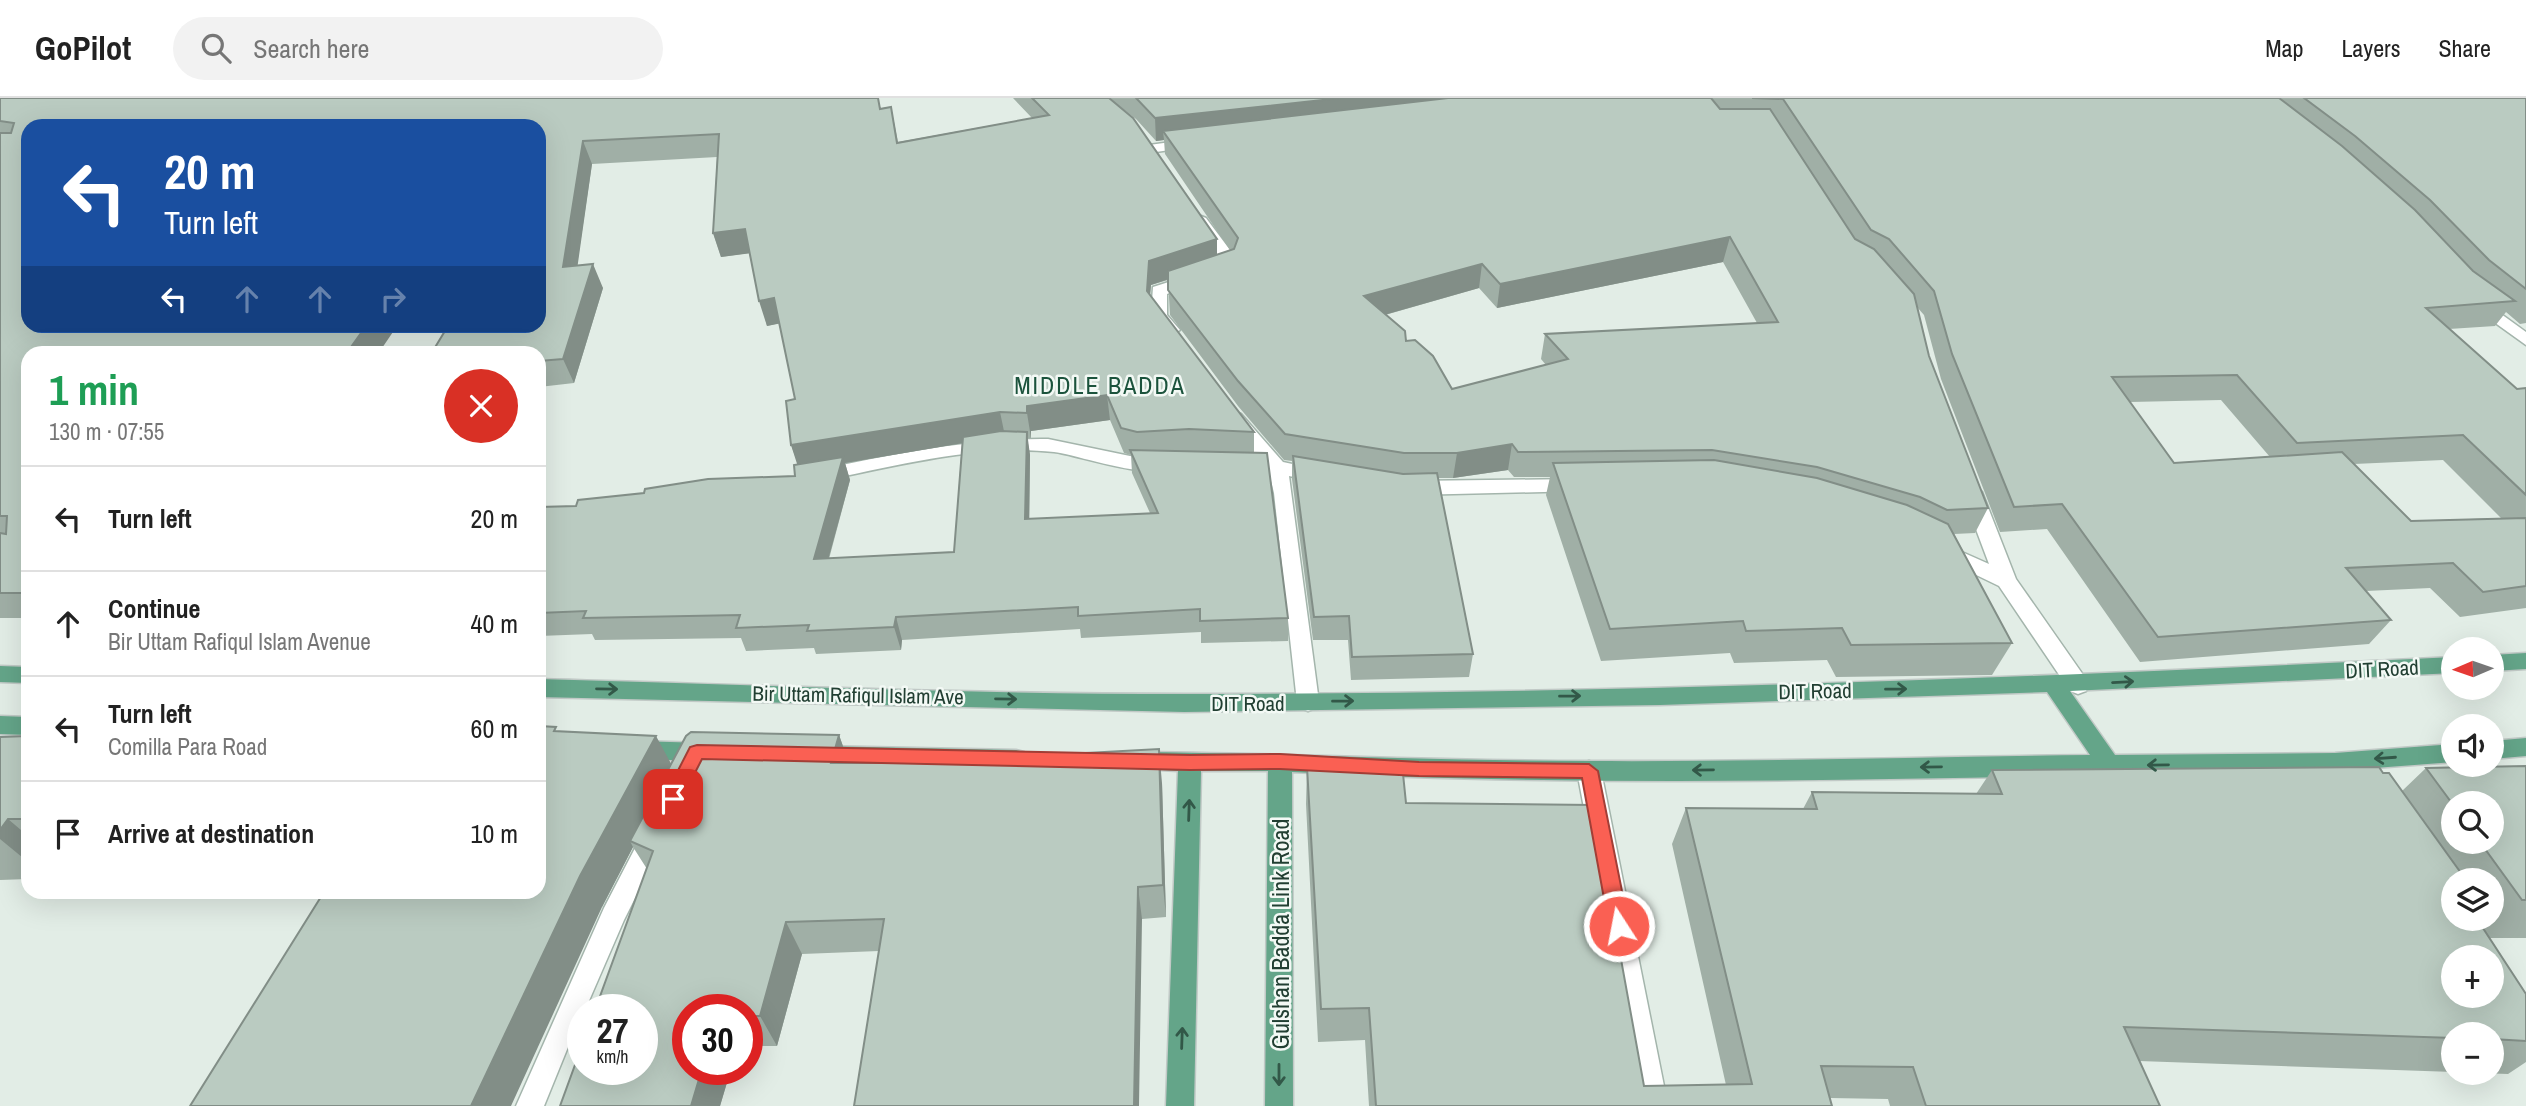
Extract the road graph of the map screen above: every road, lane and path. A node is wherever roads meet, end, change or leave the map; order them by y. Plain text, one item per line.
1 (1204, 142) edge
2 (1164, 170) edge
3 (1187, 201) edge
4 (2463, 290) edge
5 (2526, 340) edge
6 (1183, 346) edge
7 (1222, 401) edge
8 (1178, 464) edge
9 (1228, 465) edge
10 (1277, 467) junction
11 (807, 477) edge
12 (1341, 480) edge
13 (1968, 481) edge
14 (1600, 486) edge
15 (1389, 487) edge
16 (1923, 541) edge
17 (2006, 581) junction
18 (2526, 661) edge
19 (2504, 662) edge
20 (2441, 666) edge
21 (0, 674) edge
22 (21, 675) edge
23 (2078, 684) junction
24 (2054, 685) junction
25 (546, 688) edge
26 (1308, 702) junction
27 (1177, 703) joint
28 (0, 725) edge
29 (21, 726) edge
30 (2526, 747) edge
31 (618, 749) edge
32 (2504, 749) edge
33 (697, 752) junction
34 (724, 752) edge
35 (793, 754) edge
36 (2441, 754) edge
37 (1039, 759) edge
38 (1108, 761) edge
39 (1280, 762) junction
40 (2335, 762) junction
41 (1190, 763) junction
42 (2109, 765) junction
43 (1589, 771) junction
44 (685, 775) edge
45 (2351, 785) edge
46 (667, 811) edge
47 (530, 1106) edge
48 (1180, 1106) edge
49 (1279, 1106) edge
50 (1654, 1106) edge

1 - 2 street
3 - 6 street
4 - 5 street
7 - 10 street
8 - 11 street
9 - 10 street
10 - 12 street
10 - 26 street
13 - 17 street
14 - 15 street
16 - 17 street
17 - 23 street
18 - 19 main road
23 -> 20 main road, DIT Road
21 - 22 main road
23 - 24 main road, DIT Road
26 -> 24 main road, DIT Road
24 - 42 main road
25 -> 27 main road, Bir Uttam Rafiqul Islam Ave
26 - 27 main road, DIT Road
28 - 29 main road
30 - 32 main road
31 - 33 main road
33 - 34 main road
33 - 44 street
35 - 37 main road
36 -> 40 main road
38 - 41 main road
39 - 41 main road
39 - 43 main road
39 -> 49 main road, Gulshan Badda Link Road
40 -> 42 main road
40 - 45 street
48 -> 41 main road
42 -> 43 main road
43 - 50 street
46 - 47 street

